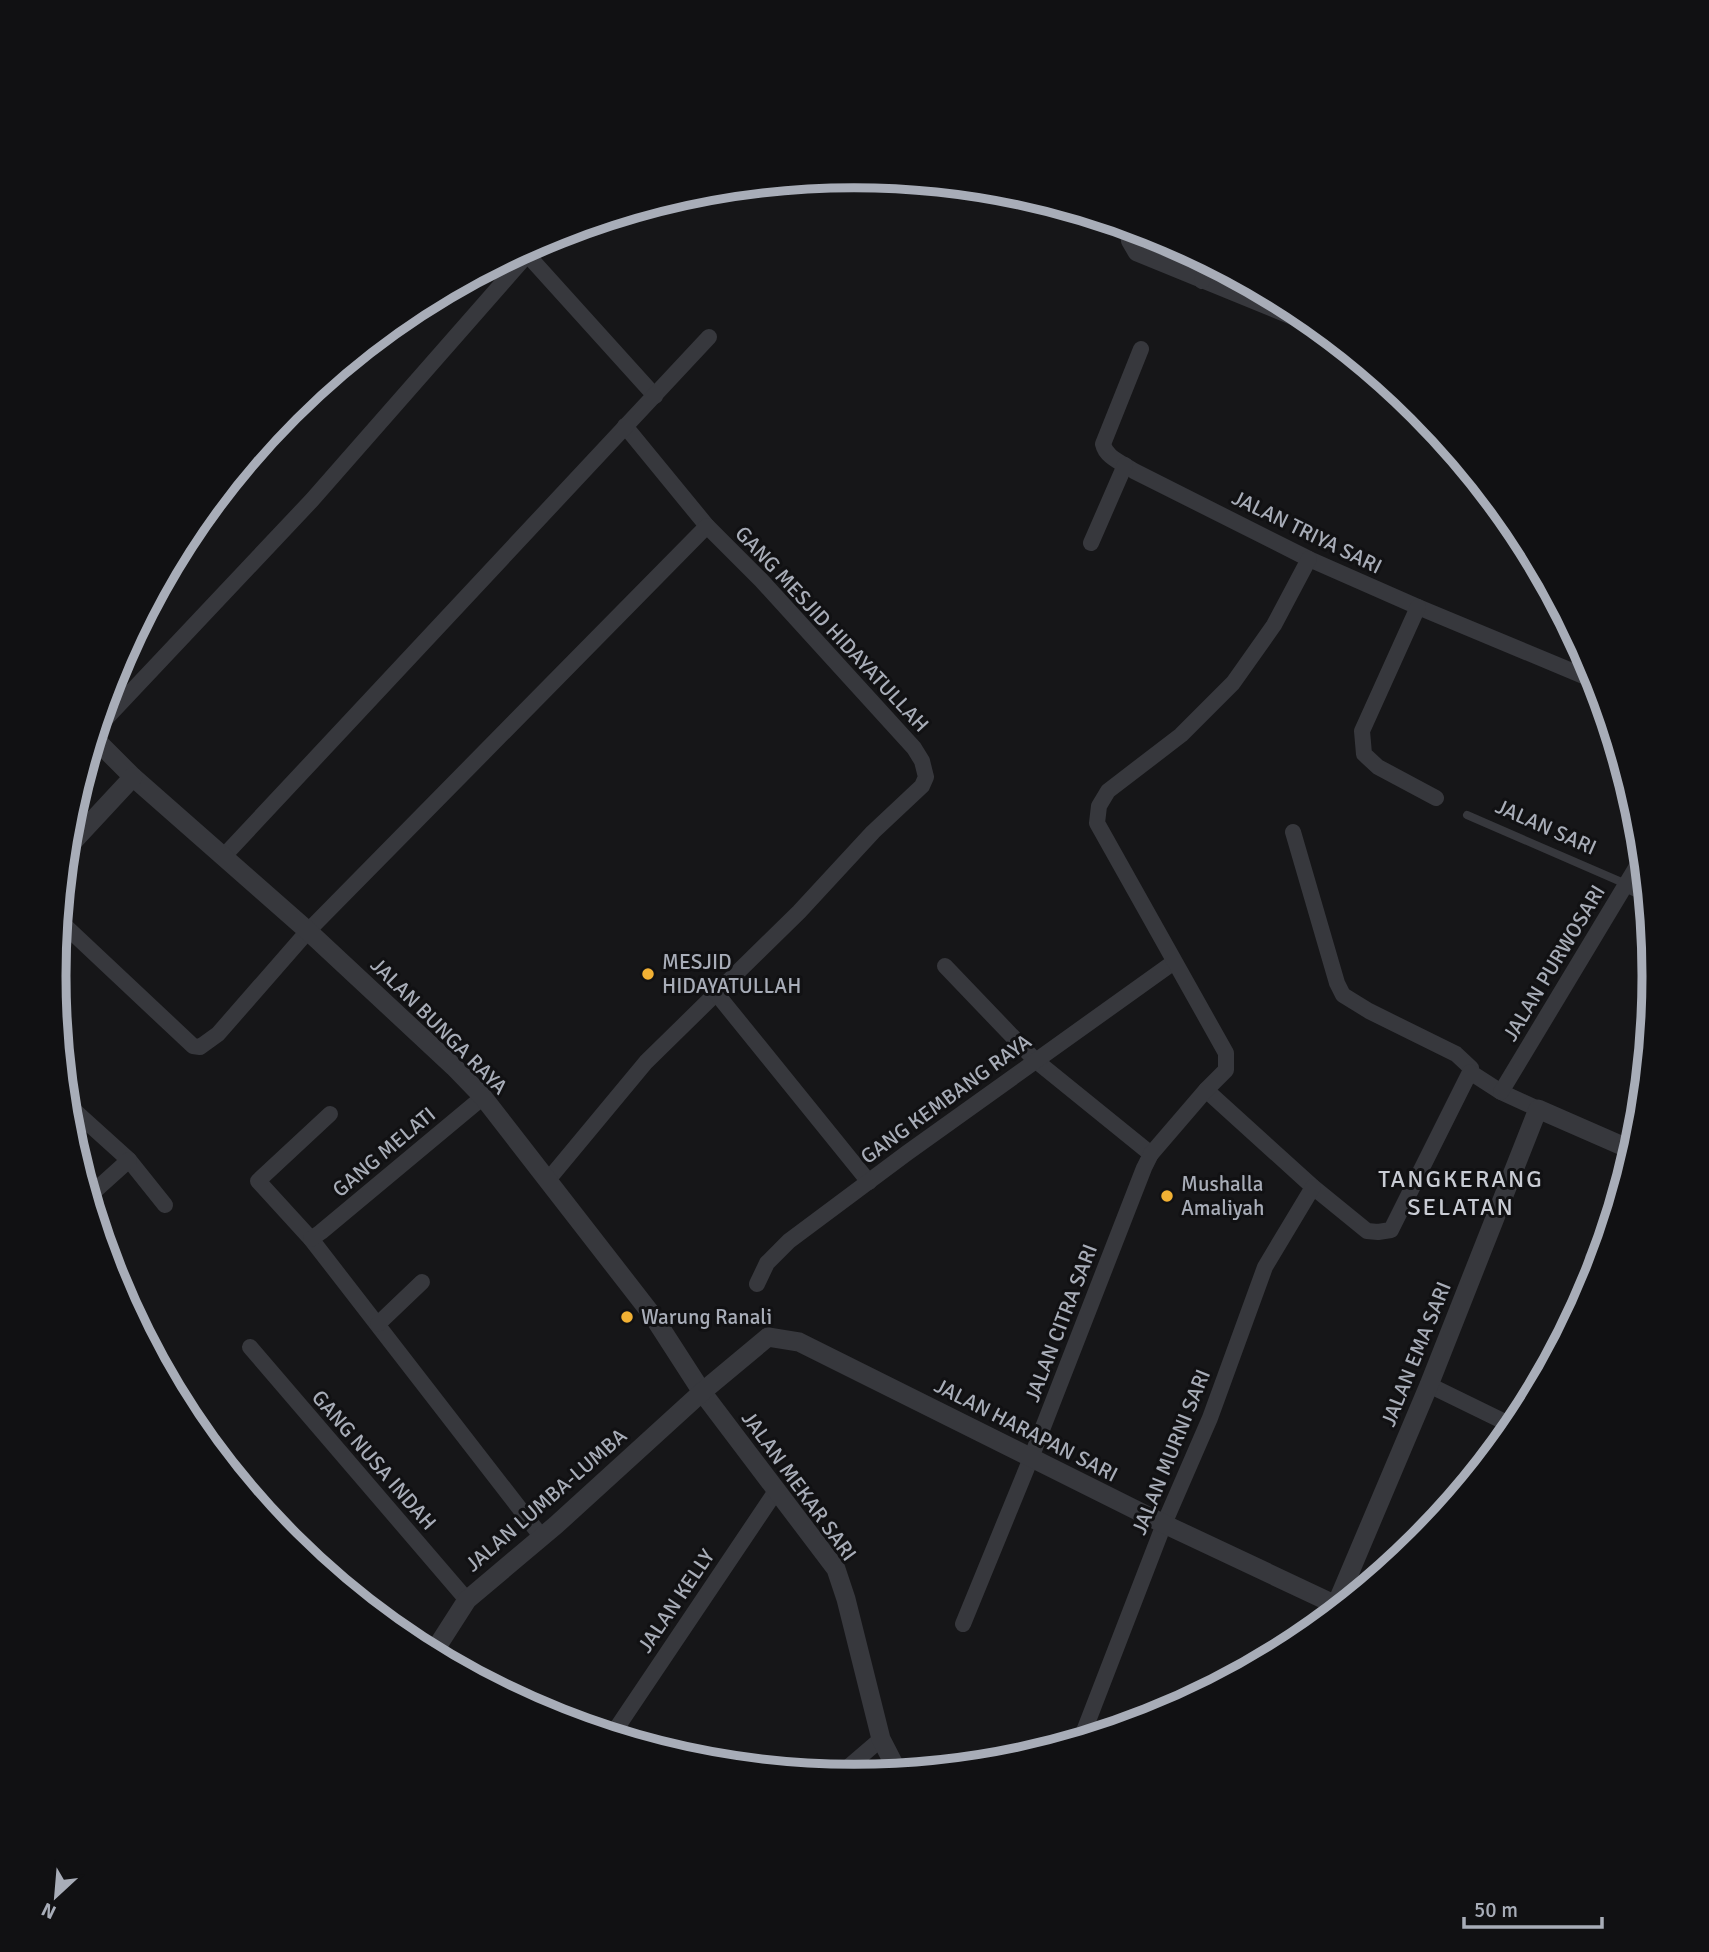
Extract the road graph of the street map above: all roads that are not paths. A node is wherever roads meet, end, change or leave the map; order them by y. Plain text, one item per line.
1 (1129, 238) edge
2 (530, 258) edge
3 (514, 265) edge
4 (1206, 271) edge
5 (1202, 281) junction
6 (1273, 310) edge
7 (709, 337) dead end
8 (1141, 349) dead end
9 (655, 396) junction
10 (625, 426) junction
11 (1125, 465) junction
12 (707, 526) junction
13 (1091, 543) dead end
14 (1309, 559) junction
15 (1418, 607) junction
16 (1584, 676) edge
17 (112, 712) edge
18 (101, 745) edge
19 (133, 777) junction
20 (1436, 798) dead end
21 (1467, 815) dead end
22 (1293, 832) dead end
23 (80, 834) edge
24 (223, 857) junction
25 (1635, 869) edge
26 (1626, 884) junction
27 (1638, 890) edge
28 (68, 928) edge
29 (308, 931) junction
30 (1174, 962) junction
31 (945, 966) dead end
32 (716, 993) junction
33 (1035, 1060) junction
34 (1471, 1072) junction
35 (1206, 1090) junction
36 (1501, 1092) junction
37 (483, 1097) junction
38 (1538, 1109) junction
39 (330, 1114) dead end
40 (79, 1115) edge
41 (1623, 1146) edge
42 (1151, 1154) junction
43 (129, 1160) junction
44 (548, 1180) junction
45 (869, 1182) junction
46 (1313, 1187) junction
47 (96, 1189) edge
48 (165, 1205) dead end
49 (311, 1239) junction
50 (422, 1282) dead end
51 (757, 1284) dead end
52 (378, 1324) junction
53 (250, 1348) dead end
54 (1429, 1385) junction
55 (702, 1392) junction
56 (1504, 1422) edge
57 (1031, 1458) junction
58 (776, 1491) junction
59 (1164, 1524) junction
60 (541, 1536) junction
61 (1344, 1593) edge
62 (467, 1600) junction
63 (1329, 1605) edge
64 (962, 1624) dead end
65 (438, 1644) edge
66 (617, 1727) edge
67 (1085, 1729) edge
68 (881, 1739) junction
69 (893, 1762) edge
70 (852, 1764) edge

1 - 5 street
2 - 9 street
3 - 17 street
4 - 5 street
5 - 6 street
7 - 9 street
8 - 11 street, JALAN TRIYA SARI
9 - 10 street
10 - 12 street
10 - 24 street
11 - 13 street
11 - 14 street, JALAN TRIYA SARI
12 - 29 street, GANG MESJID HIDAYATULLAH
12 - 32 street, GANG MESJID HIDAYATULLAH
14 - 15 street, JALAN TRIYA SARI
14 - 30 street
15 - 16 street, JALAN TRIYA SARI
15 - 20 street
18 - 19 street, JALAN BUNGA RAYA
19 - 23 street
19 - 24 street, JALAN BUNGA RAYA
21 - 26 lane, JALAN SARI
22 - 34 street
24 - 29 street, JALAN BUNGA RAYA
25 - 26 street, JALAN PURWOSARI
26 - 27 street, JALAN SARI
26 - 36 street, JALAN PURWOSARI
28 - 29 street, GANG MESJID HIDAYATULLAH
29 - 37 street, JALAN BUNGA RAYA
30 - 33 street, GANG KEMBANG RAYA
30 - 35 street, JALAN CITRA SARI
31 - 33 street
32 - 44 street, GANG MESJID HIDAYATULLAH
32 - 45 street
33 - 42 street
33 - 45 street, GANG KEMBANG RAYA
34 - 36 street
34 - 46 street
35 - 42 street, JALAN CITRA SARI
35 - 46 street
36 - 38 street
37 - 44 street, JALAN BUNGA RAYA
37 - 49 street, GANG MELATI
38 - 41 street
38 - 54 street, JALAN EMA SARI
39 - 49 street
40 - 43 street
42 - 57 street, JALAN CITRA SARI
43 - 47 street
43 - 48 street
44 - 55 street, JALAN BUNGA RAYA
45 - 51 street, GANG KEMBANG RAYA
46 - 59 street, JALAN MURNI SARI
49 - 52 street
50 - 52 street
52 - 60 street
53 - 62 street, GANG NUSA INDAH
54 - 56 street
54 - 61 street, JALAN EMA SARI
55 - 57 street, JALAN HARAPAN SARI
55 - 58 street, JALAN MEKAR SARI
55 - 60 street, JALAN LUMBA-LUMBA
57 - 59 street, JALAN HARAPAN SARI
57 - 64 street, JALAN CITRA SARI
58 - 66 street, JALAN KELLY
58 - 68 street, JALAN MEKAR SARI
59 - 63 street, JALAN HARAPAN SARI
59 - 67 street, JALAN MURNI SARI
60 - 62 street, JALAN LUMBA-LUMBA
62 - 65 street, JALAN LUMBA-LUMBA
68 - 69 street, JALAN MEKAR SARI
68 - 70 street

